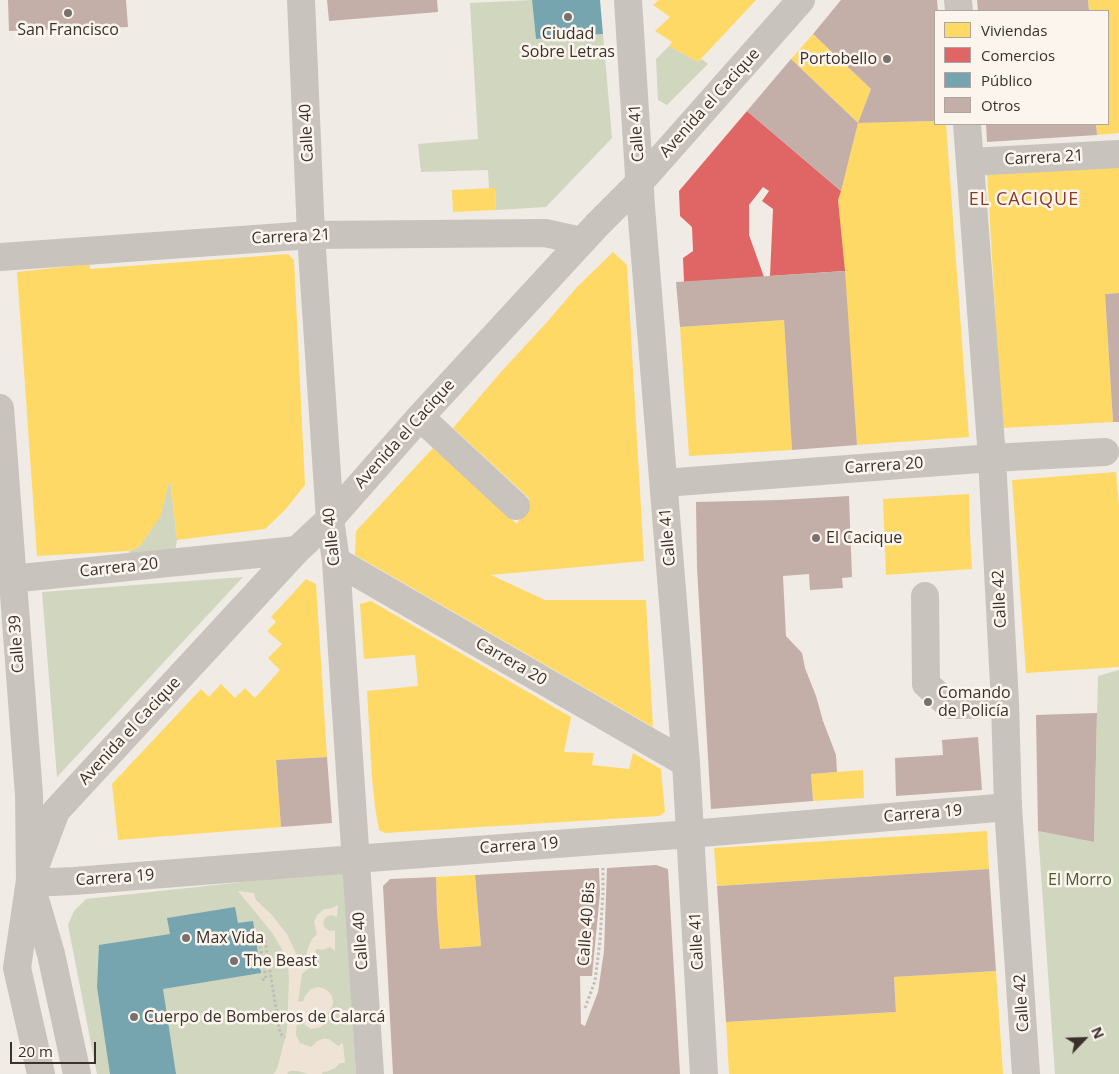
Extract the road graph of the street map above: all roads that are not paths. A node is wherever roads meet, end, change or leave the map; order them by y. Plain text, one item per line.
1 (301, 0) edge
2 (628, 0) edge
3 (801, 0) edge
4 (967, 125) edge
5 (1119, 154) edge
6 (970, 162) junction
7 (640, 182) junction
8 (311, 235) junction
9 (582, 241) junction
10 (0, 257) edge
11 (0, 408) edge
12 (420, 417) junction
13 (1105, 452) dead end
14 (992, 458) junction
15 (664, 483) junction
16 (516, 506) dead end
17 (330, 518) junction
18 (297, 550) junction
19 (336, 561) junction
20 (6, 580) edge
21 (925, 596) dead end
22 (1005, 703) junction
23 (686, 763) junction
24 (1008, 807) junction
25 (690, 834) junction
26 (355, 859) junction
27 (30, 880) junction
28 (53, 961) junction
29 (9, 970) edge
30 (41, 1074) edge
31 (77, 1074) edge
32 (370, 1074) edge
33 (704, 1074) edge
34 (1026, 1074) edge

1 - 8 street, Calle 40
2 - 7 street, Calle 41
3 - 7 street, Avenida el Cacique
4 - 6 street, Calle 42
5 - 6 street, Carrera 21
6 - 14 street, Calle 42
7 - 9 street, Avenida el Cacique
7 - 15 street, Calle 41
8 - 9 street, Carrera 21
8 - 10 street, Carrera 21
8 - 17 street, Calle 40
9 - 12 street, Avenida el Cacique
11 - 20 street, Calle 39
12 - 16 street
12 - 17 street, Avenida el Cacique
13 - 14 street, Carrera 20
14 - 15 street, Carrera 20
14 - 22 street, Calle 42
15 - 23 street, Calle 41
17 - 18 street, Avenida el Cacique
17 - 19 street, Calle 40
18 - 20 street, Carrera 20
18 - 27 street, Avenida el Cacique
19 - 23 street, Carrera 20
19 - 26 street, Calle 40
20 - 27 street, Calle 39
21 - 22 street
22 - 24 street, Calle 42
23 - 25 street, Calle 41
24 - 25 street, Carrera 19
24 - 34 street, Calle 42
25 - 26 street, Carrera 19
25 - 33 street, Calle 41
26 - 27 street, Carrera 19
26 - 32 street, Calle 40
27 - 28 street, Calle 39
27 - 29 street, Calle 39
28 - 29 street
28 - 31 street, Calle 39
29 - 30 street, Calle 39

